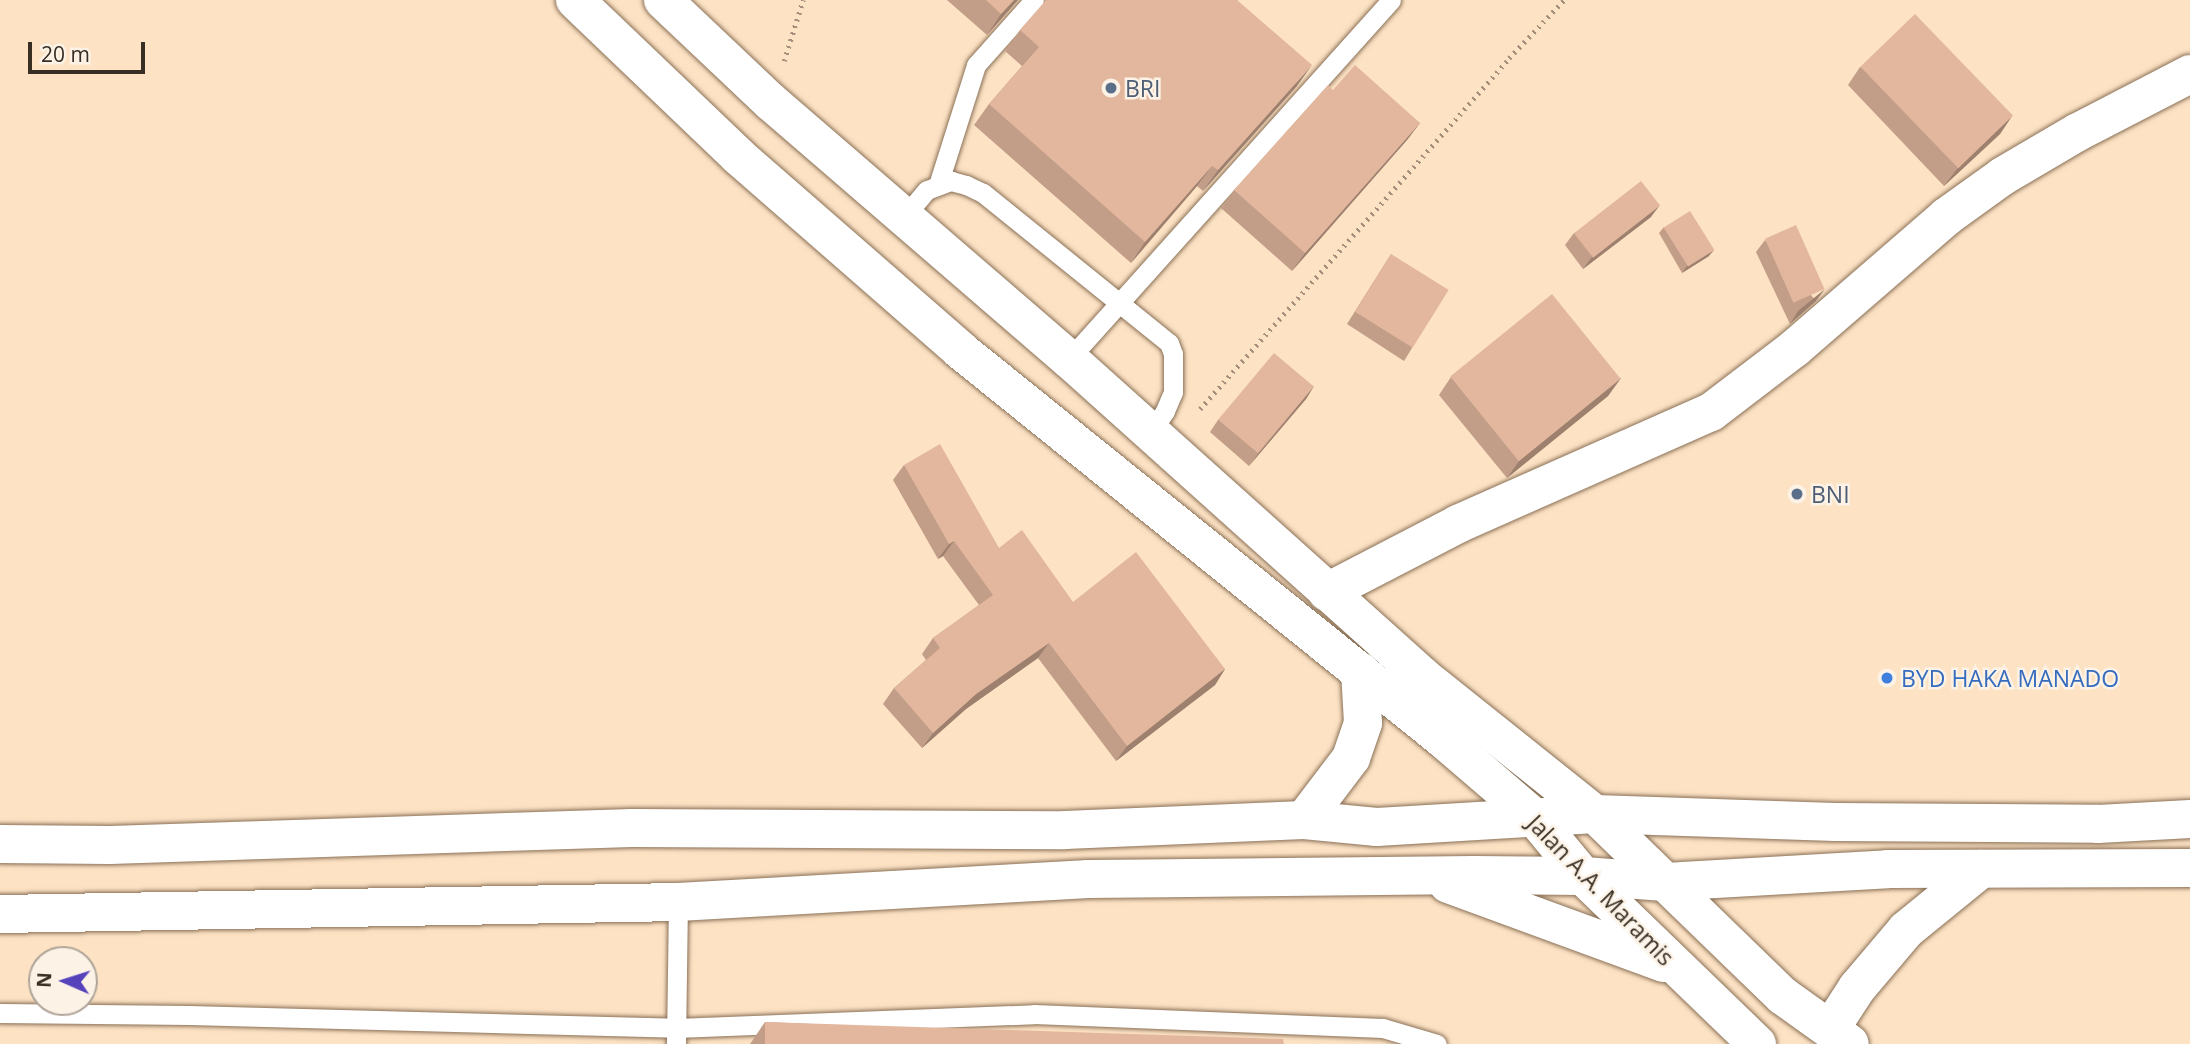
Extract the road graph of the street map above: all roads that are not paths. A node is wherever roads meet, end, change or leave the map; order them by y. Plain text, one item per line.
1 (575, 0) edge
2 (663, 0) edge
3 (1034, 0) edge
4 (1391, 0) edge
5 (2190, 74) edge
6 (938, 184) junction
7 (904, 217) junction
8 (1120, 303) junction
9 (1069, 359) junction
10 (1159, 440) junction
11 (1327, 592) junction
12 (1360, 671) junction
13 (1595, 814) junction
14 (1535, 818) junction
15 (2190, 819) edge
16 (1304, 820) junction
17 (0, 844) edge
18 (2190, 868) edge
19 (1980, 869) junction
20 (1423, 875) junction
21 (1583, 876) junction
22 (1665, 881) junction
23 (678, 902) junction
24 (0, 914) edge
25 (1673, 966) junction
26 (0, 1013) edge
27 (676, 1036) edge
28 (1384, 1036) edge
29 (1840, 1036) edge
30 (1437, 1044) edge
31 (1757, 1044) edge

1 - 12 main road, Jalan A.A. Maramis
2 - 7 main road
3 - 6 lane
4 - 8 lane
5 - 11 main road
6 - 7 lane
6 - 8 lane
7 - 9 main road
8 - 9 lane
8 - 10 lane
9 - 10 main road
10 - 11 main road
11 - 13 main road
12 - 14 main road, Jalan A.A. Maramis
12 - 16 main road
13 - 14 main road
13 - 15 main road
13 - 22 main road
14 - 16 main road
14 - 21 main road, Jalan A.A. Maramis
16 - 17 main road
18 - 19 main road
19 - 22 main road
19 - 29 main road
20 - 21 main road
20 - 23 main road
20 - 25 main road
21 - 22 main road
21 - 25 main road, Jalan A.A. Maramis
22 - 29 main road
23 - 24 main road
23 - 27 lane
25 - 31 main road, Jalan A.A. Maramis
26 - 27 lane
27 - 28 lane
28 - 30 lane

